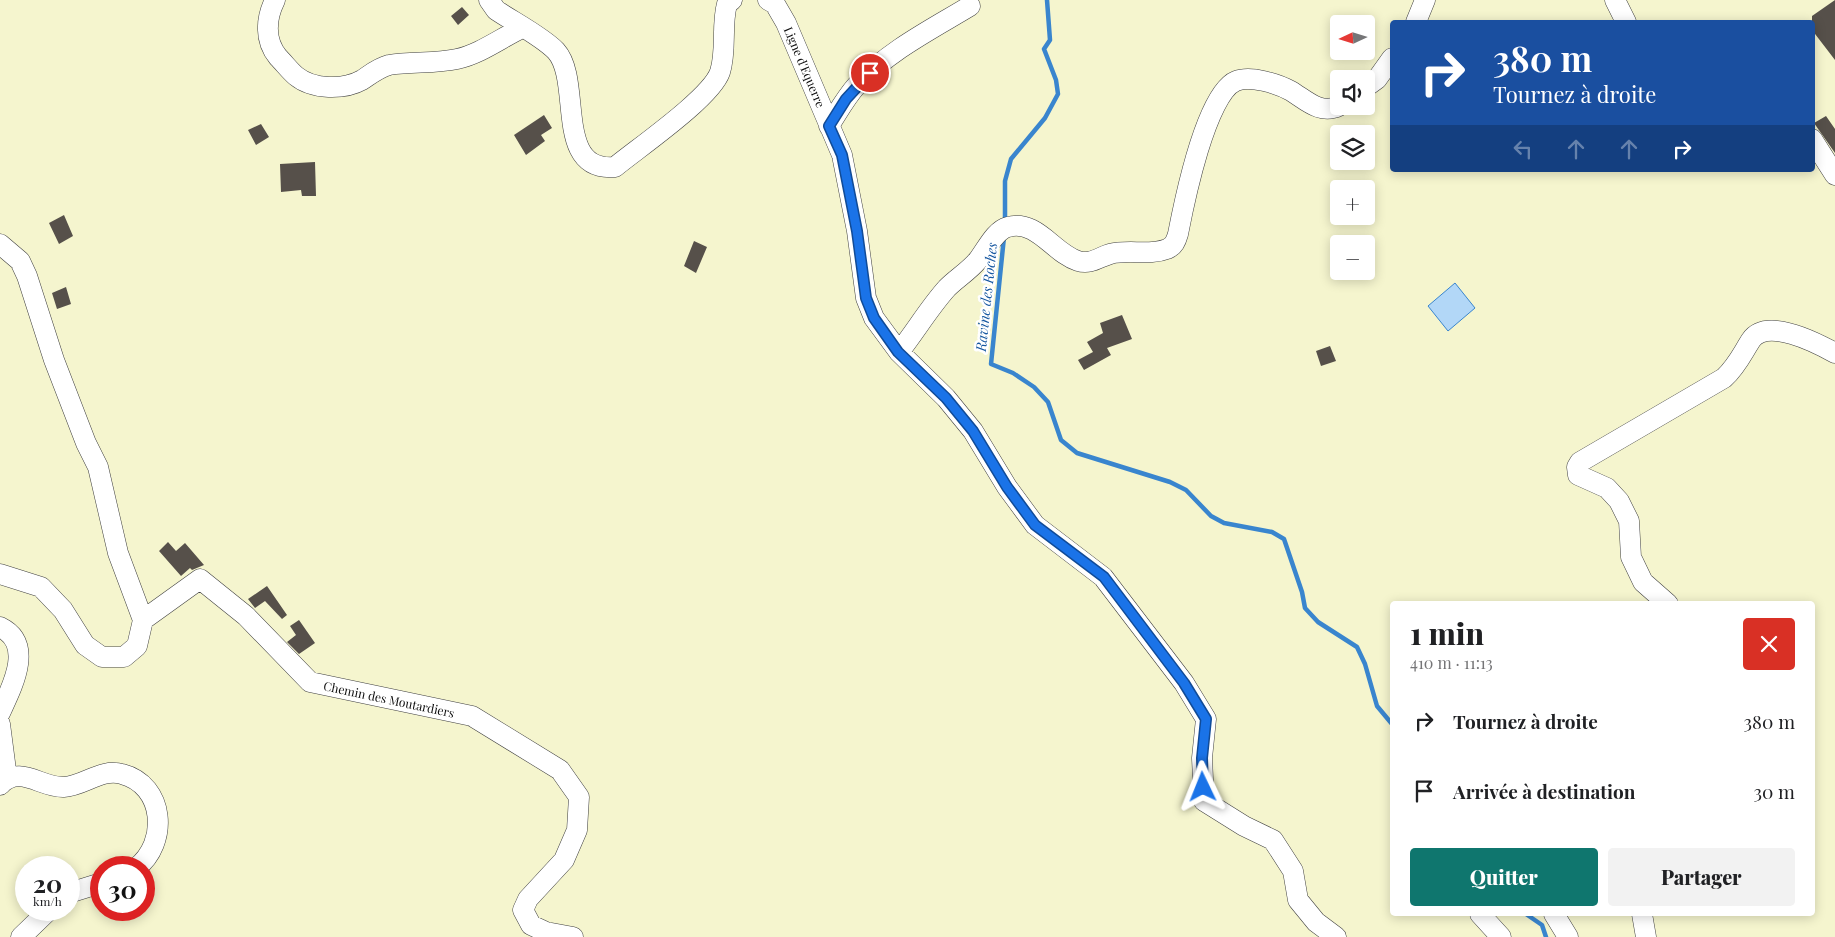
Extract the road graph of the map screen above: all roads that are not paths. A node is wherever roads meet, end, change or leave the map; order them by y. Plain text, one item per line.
1 (275, 0) edge
2 (490, 0) edge
3 (732, 0) edge
4 (768, 0) edge
5 (1425, 0) edge
6 (1614, 0) edge
7 (970, 6) dead end
8 (1417, 20) edge
9 (1625, 20) edge
10 (522, 28) junction
11 (1390, 61) edge
12 (1375, 80) edge
13 (1330, 108) edge
14 (829, 126) junction
15 (1815, 144) edge
16 (1835, 175) edge
17 (0, 244) edge
18 (898, 352) junction
19 (1835, 353) edge
20 (0, 574) edge
21 (1665, 601) edge
22 (143, 620) junction
23 (0, 627) edge
24 (0, 713) edge
25 (0, 724) edge
26 (3, 781) edge
27 (149, 856) edge
28 (1482, 916) edge
29 (1555, 916) edge
30 (1642, 916) edge
31 (38, 921) edge
32 (21, 937) edge
33 (573, 937) edge
34 (1336, 937) edge
35 (1501, 937) edge
36 (1568, 937) edge
37 (1646, 937) edge

1 - 10 street
2 - 10 street
3 - 10 street
4 - 14 street, Ligne d'Equerre
5 - 8 street
6 - 9 street
7 - 14 street
11 - 12 street
13 - 18 street
14 - 18 street, Ligne d'Equerre
15 - 16 street
17 - 22 street
18 - 34 street, Ligne d'Equerre
19 - 21 street
20 - 22 street
22 - 33 street, Chemin des Moutardiers
23 - 24 street
25 - 26 street
26 - 27 street
28 - 35 street
29 - 36 street
30 - 37 street
31 - 32 street

